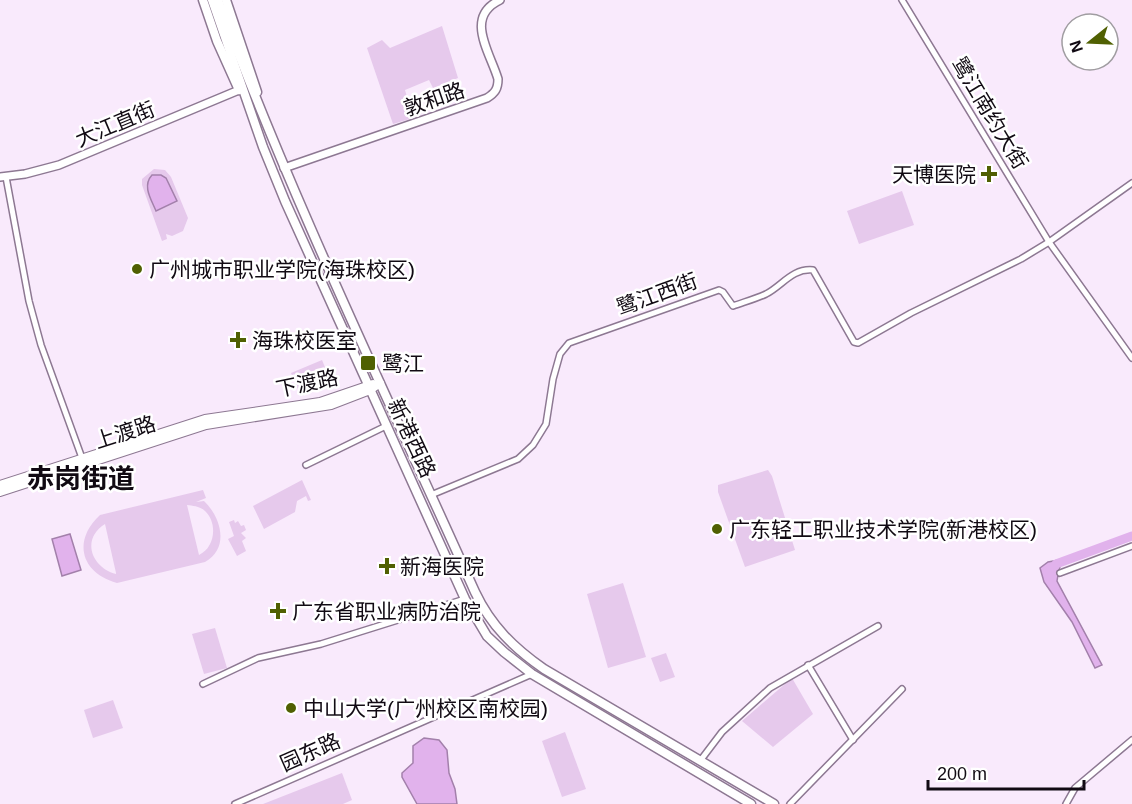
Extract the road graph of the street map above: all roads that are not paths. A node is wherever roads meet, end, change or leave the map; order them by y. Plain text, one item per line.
1 (202, 0) edge
2 (212, 0) edge
3 (218, 0) edge
4 (500, 0) edge
5 (902, 0) edge
6 (227, 2) edge
7 (239, 90) junction
8 (261, 110) junction
9 (251, 112) junction
10 (284, 168) junction
11 (3, 177) edge
12 (1132, 183) edge
13 (1049, 242) junction
14 (368, 355) junction
15 (1132, 358) edge
16 (357, 360) junction
17 (380, 383) junction
18 (369, 388) junction
19 (386, 396) junction
20 (375, 401) junction
21 (386, 426) junction
22 (191, 427) junction
23 (82, 458) junction
24 (306, 465) dead end
25 (0, 485) edge
26 (0, 492) edge
27 (431, 495) junction
28 (1132, 546) edge
29 (1060, 573) dead end
30 (465, 599) junction
31 (492, 622) junction
32 (878, 626) dead end
33 (482, 629) junction
34 (808, 665) junction
35 (532, 674) junction
36 (203, 684) dead end
37 (902, 689) dead end
38 (595, 700) junction
39 (590, 710) junction
40 (853, 740) junction
41 (1132, 740) edge
42 (700, 761) junction
43 (235, 804) edge
44 (751, 804) edge
45 (774, 804) edge
46 (790, 804) edge
47 (1066, 804) edge

1 - 7 main road
2 - 9 main road, 新港西路
3 - 8 main road, 新港西路
4 - 10 street, 敦和路
5 - 13 street, 鹭江南约大街
6 - 8 main road
7 - 9 main road
7 - 11 street, 大江直街
8 - 10 main road, 新港西路
9 - 16 main road, 新港西路
10 - 14 main road, 新港西路
11 - 23 street
12 - 13 street, 鹭江西街
13 - 15 street, 鹭江南约大街
13 - 27 street, 鹭江西街
14 - 16 main road
14 - 17 main road, 新港西路
16 - 18 main road, 新港西路
17 - 18 main road, 下渡路
17 - 19 main road, 新港西路
18 - 20 main road, 新港西路
18 - 22 main road, 下渡路
19 - 20 street
19 - 27 main road, 新港西路
20 - 21 main road, 新港西路
21 - 24 street
21 - 30 main road, 新港西路
22 - 23 main road, 上渡路
22 - 26 main road, 上渡路
23 - 25 main road, 上渡路
27 - 31 main road, 新港西路
28 - 29 street
30 - 33 main road, 新港西路
30 - 36 street
31 - 33 street
31 - 38 main road, 新港西路
32 - 34 street
33 - 35 main road, 新港西路
34 - 40 street
34 - 42 street
35 - 39 main road, 新港西路
35 - 43 street, 园东路
37 - 40 street
38 - 39 street
38 - 42 main road, 新港西路
39 - 44 main road, 新港西路
40 - 46 street
41 - 47 street
42 - 45 main road, 新港西路

